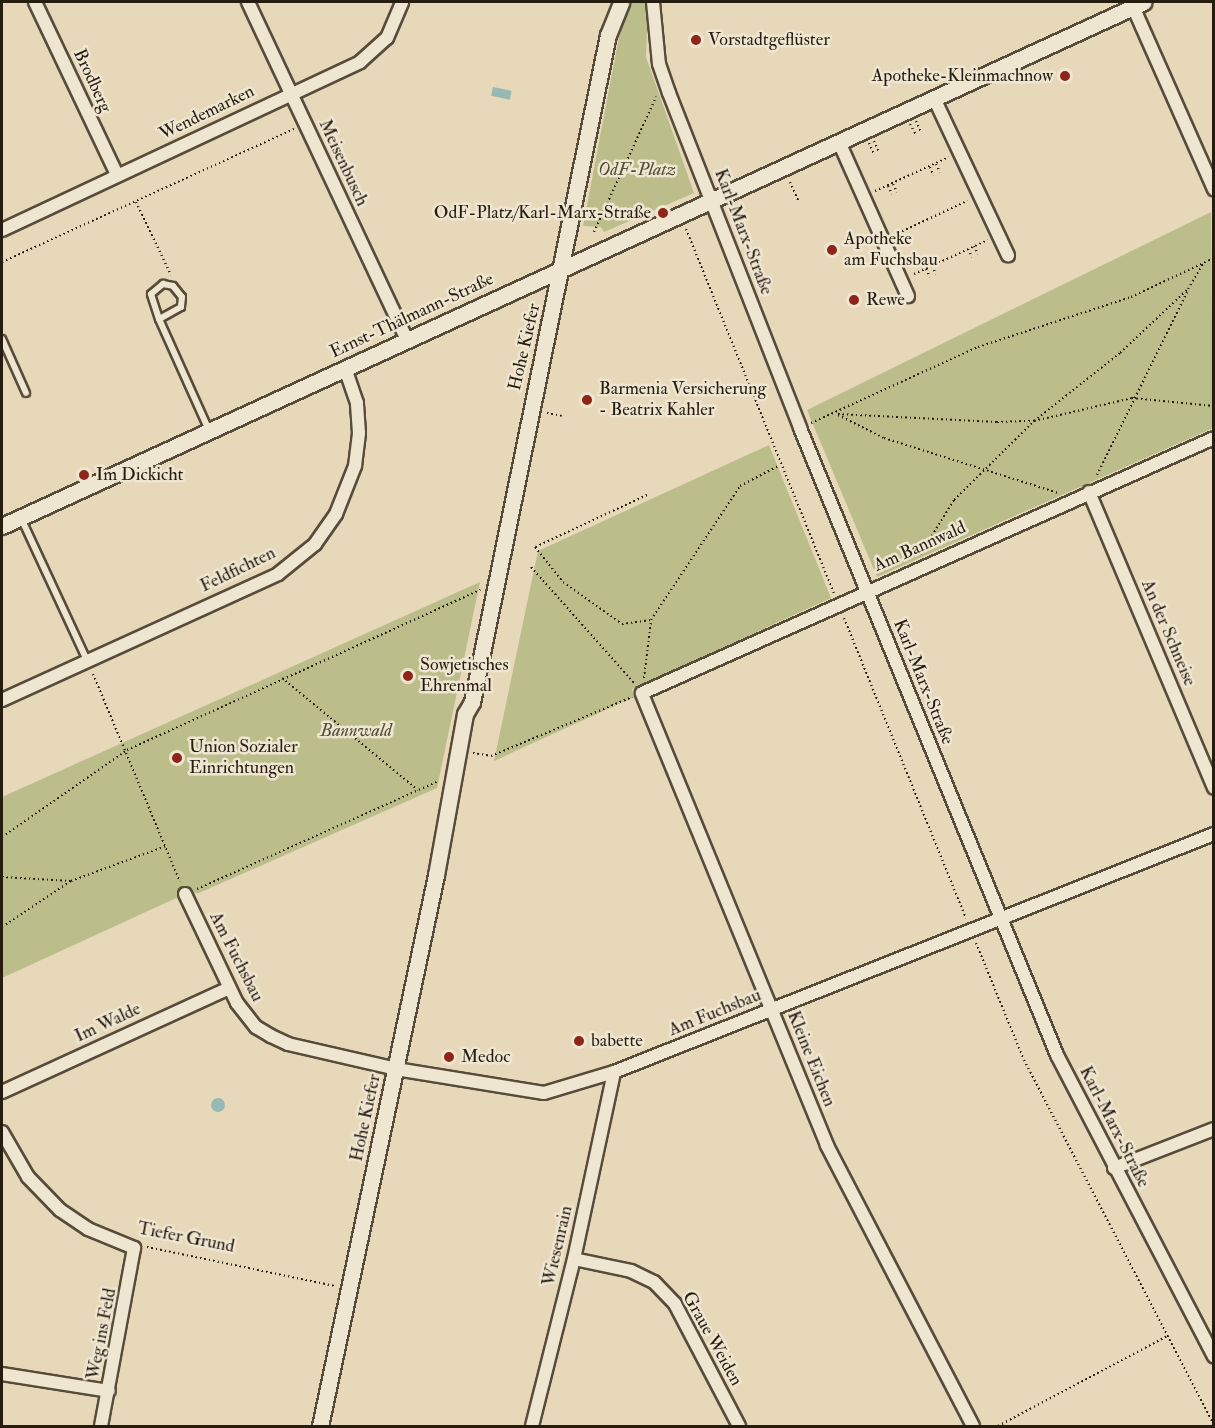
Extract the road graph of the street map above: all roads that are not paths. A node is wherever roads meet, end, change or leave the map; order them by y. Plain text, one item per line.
1 (35, 2) edge
2 (248, 2) edge
3 (402, 2) edge
4 (621, 2) edge
5 (654, 2) edge
6 (1136, 3) edge
7 (291, 92) junction
8 (934, 98) junction
9 (839, 141) junction
10 (117, 176) junction
11 (1214, 189) edge
12 (711, 201) junction
13 (2, 230) edge
14 (1008, 255) dead end
15 (563, 268) junction
16 (908, 296) dead end
17 (159, 319) junction
18 (2, 339) edge
19 (407, 340) junction
20 (345, 369) junction
21 (26, 393) dead end
22 (209, 431) junction
23 (1214, 438) edge
24 (1089, 492) junction
25 (20, 518) junction
26 (2, 526) edge
27 (866, 591) junction
28 (87, 660) junction
29 (642, 693) joint
30 (2, 700) edge
31 (1214, 788) edge
32 (1214, 834) edge
33 (185, 894) road end
34 (1002, 920) junction
35 (229, 988) junction
36 (772, 1009) junction
37 (396, 1069) junction
38 (614, 1072) junction
39 (2, 1092) edge
40 (1214, 1129) edge
41 (2, 1132) edge
42 (1114, 1168) junction
43 (134, 1248) joint
44 (574, 1259) junction
45 (1214, 1357) edge
46 (2, 1374) edge
47 (109, 1391) junction
48 (101, 1426) edge
49 (320, 1426) edge
50 (532, 1426) edge
51 (739, 1426) edge
52 (973, 1426) edge

1 - 10 street, Brodberg
2 - 7 street, Meisenbusch
3 - 7 street, Wendemarken
4 - 15 street, Hohe Kiefer
5 - 12 street, Karl-Marx-Straße
6 - 8 street, Ernst-Thälmann-Straße
6 - 11 street
7 - 10 street, Wendemarken
7 - 19 street, Meisenbusch
8 - 9 street, Ernst-Thälmann-Straße
8 - 14 street
9 - 12 street, Ernst-Thälmann-Straße
9 - 16 street
10 - 13 street, Wendemarken
12 - 15 street, Ernst-Thälmann-Straße
12 - 27 street, Karl-Marx-Straße
15 - 19 street, Ernst-Thälmann-Straße
15 - 37 street, Hohe Kiefer
17 - 17 lane
17 - 22 lane
18 - 21 lane
19 - 20 street, Ernst-Thälmann-Straße
20 - 22 street, Ernst-Thälmann-Straße
20 - 28 street, Feldfichten
22 - 25 street, Ernst-Thälmann-Straße
23 - 24 street, Am Bannwald
24 - 27 street, Am Bannwald
24 - 31 street, An der Schneise
25 - 26 street, Ernst-Thälmann-Straße
25 - 28 lane
27 - 29 street, Am Bannwald
27 - 34 street, Karl-Marx-Straße
28 - 30 street, Feldfichten
29 - 36 street, Kleine Eichen
32 - 34 street, Am Fuchsbau
33 - 35 street, Am Fuchsbau
34 - 36 street, Am Fuchsbau
34 - 42 street, Karl-Marx-Straße
35 - 37 street, Am Fuchsbau
35 - 39 street, Im Walde
36 - 38 street, Am Fuchsbau
36 - 52 street, Kleine Eichen
37 - 38 street, Am Fuchsbau
37 - 49 street, Hohe Kiefer
38 - 44 street, Wiesenrain
40 - 42 street
41 - 43 street, Tiefer Grund
42 - 45 street, Karl-Marx-Straße
43 - 47 street, Weg ins Feld
44 - 50 street, Wiesenrain
44 - 51 street, Graue Weiden
46 - 47 street
47 - 48 street, Weg ins Feld

